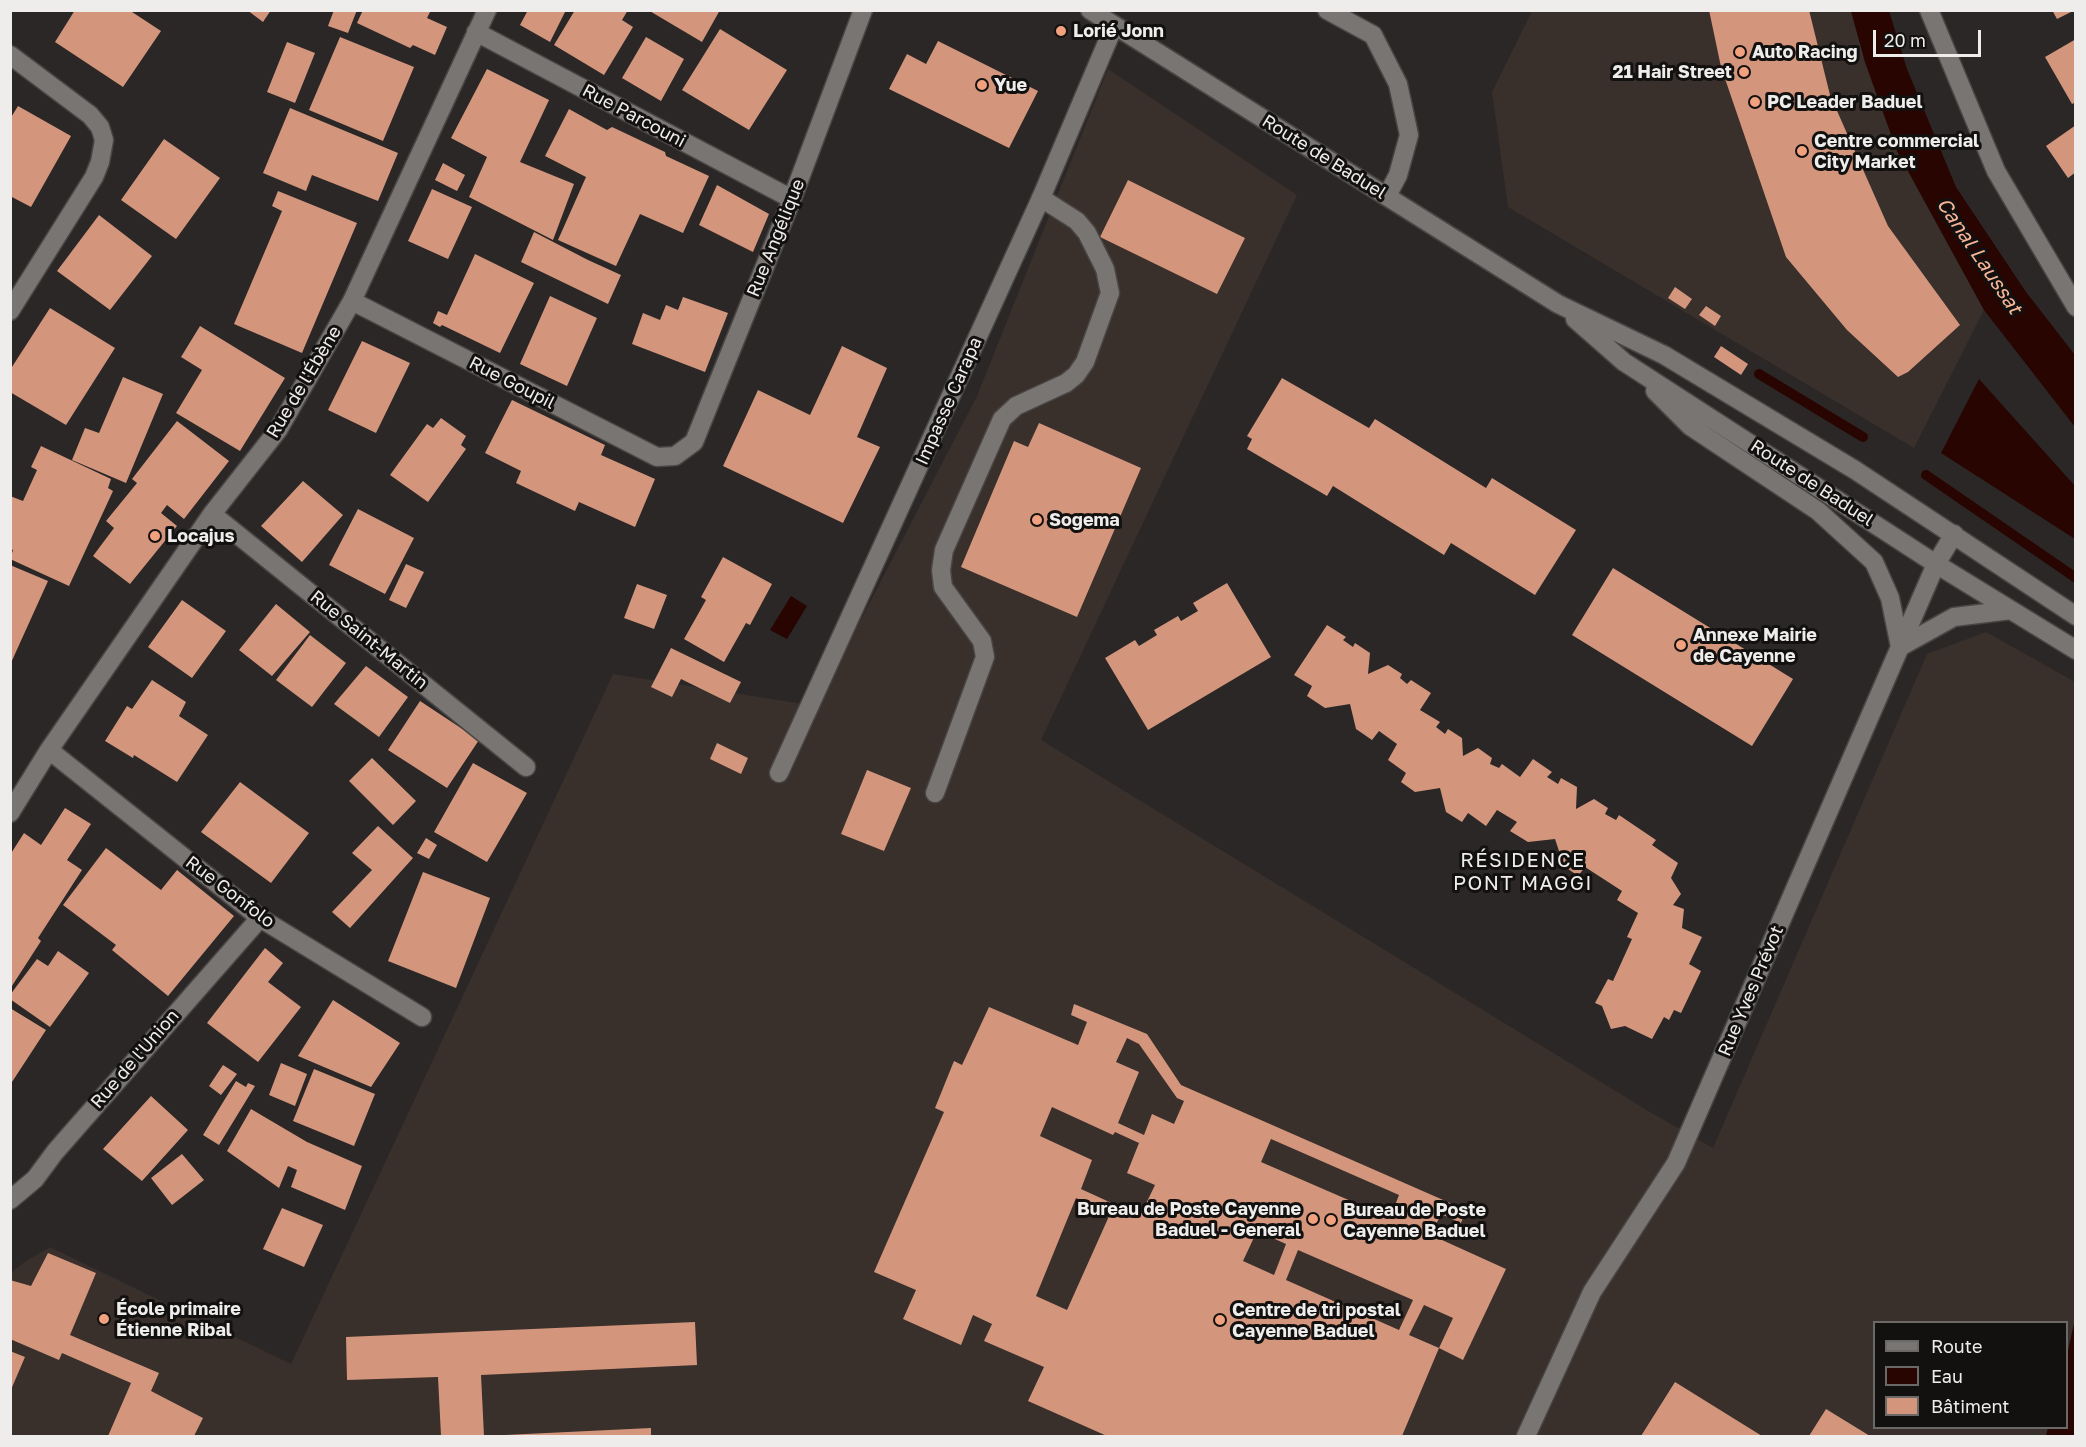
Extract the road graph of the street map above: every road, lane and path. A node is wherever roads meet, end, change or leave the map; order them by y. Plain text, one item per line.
1 (487, 10) edge
2 (863, 10) edge
3 (1090, 10) edge
4 (1327, 10) edge
5 (1929, 10) edge
6 (1114, 26) junction
7 (476, 32) junction
8 (10, 55) edge
9 (1387, 196) junction
10 (1041, 198) junction
11 (792, 199) junction
12 (352, 301) junction
13 (1558, 304) junction
14 (2076, 307) edge
15 (10, 311) edge
16 (1624, 362) junction
17 (675, 456) joint
18 (212, 514) junction
19 (1954, 534) junction
20 (1936, 564) junction
21 (2011, 610) junction
22 (2076, 616) edge
23 (1900, 647) junction
24 (2076, 650) edge
25 (49, 750) junction
26 (526, 766) dead end
27 (779, 773) dead end
28 (935, 793) dead end
29 (10, 813) edge
30 (260, 918) junction
31 (422, 1017) dead end
32 (10, 1200) edge
33 (1526, 1437) edge

1 - 7 street, Rue de l'Ébène
2 - 11 street, Rue Angélique
3 - 6 street, Route de Baduel
4 - 9 street
5 - 14 street
6 - 9 street, Route de Baduel
6 - 10 street, Impasse Carapa
7 - 11 street, Rue Parcouni
7 - 12 street, Rue de l'Ébène
8 - 15 street
9 - 13 street, Route de Baduel
10 - 27 street, Impasse Carapa
10 - 28 street
11 - 17 street, Rue Angélique
12 - 17 street, Rue Goupil
12 - 18 street, Rue de l'Ébène
13 - 16 street, Route de Baduel
13 - 19 street, Route de Baduel
16 - 20 street, Route de Baduel
16 - 23 street
18 - 25 street, Rue de l'Ébène
18 - 26 street, Rue Saint-Martin
19 - 20 street, Rue Yves Prévot
19 - 22 street, Route de Baduel
20 - 21 street, Route de Baduel
20 - 23 street, Rue Yves Prévot
21 - 23 street
21 - 24 street, Route de Baduel
23 - 33 street, Rue Yves Prévot
25 - 29 street, Rue de l'Ébène
25 - 30 street, Rue Gonfolo
30 - 31 street, Rue Gonfolo
30 - 32 street, Rue de l'Union

